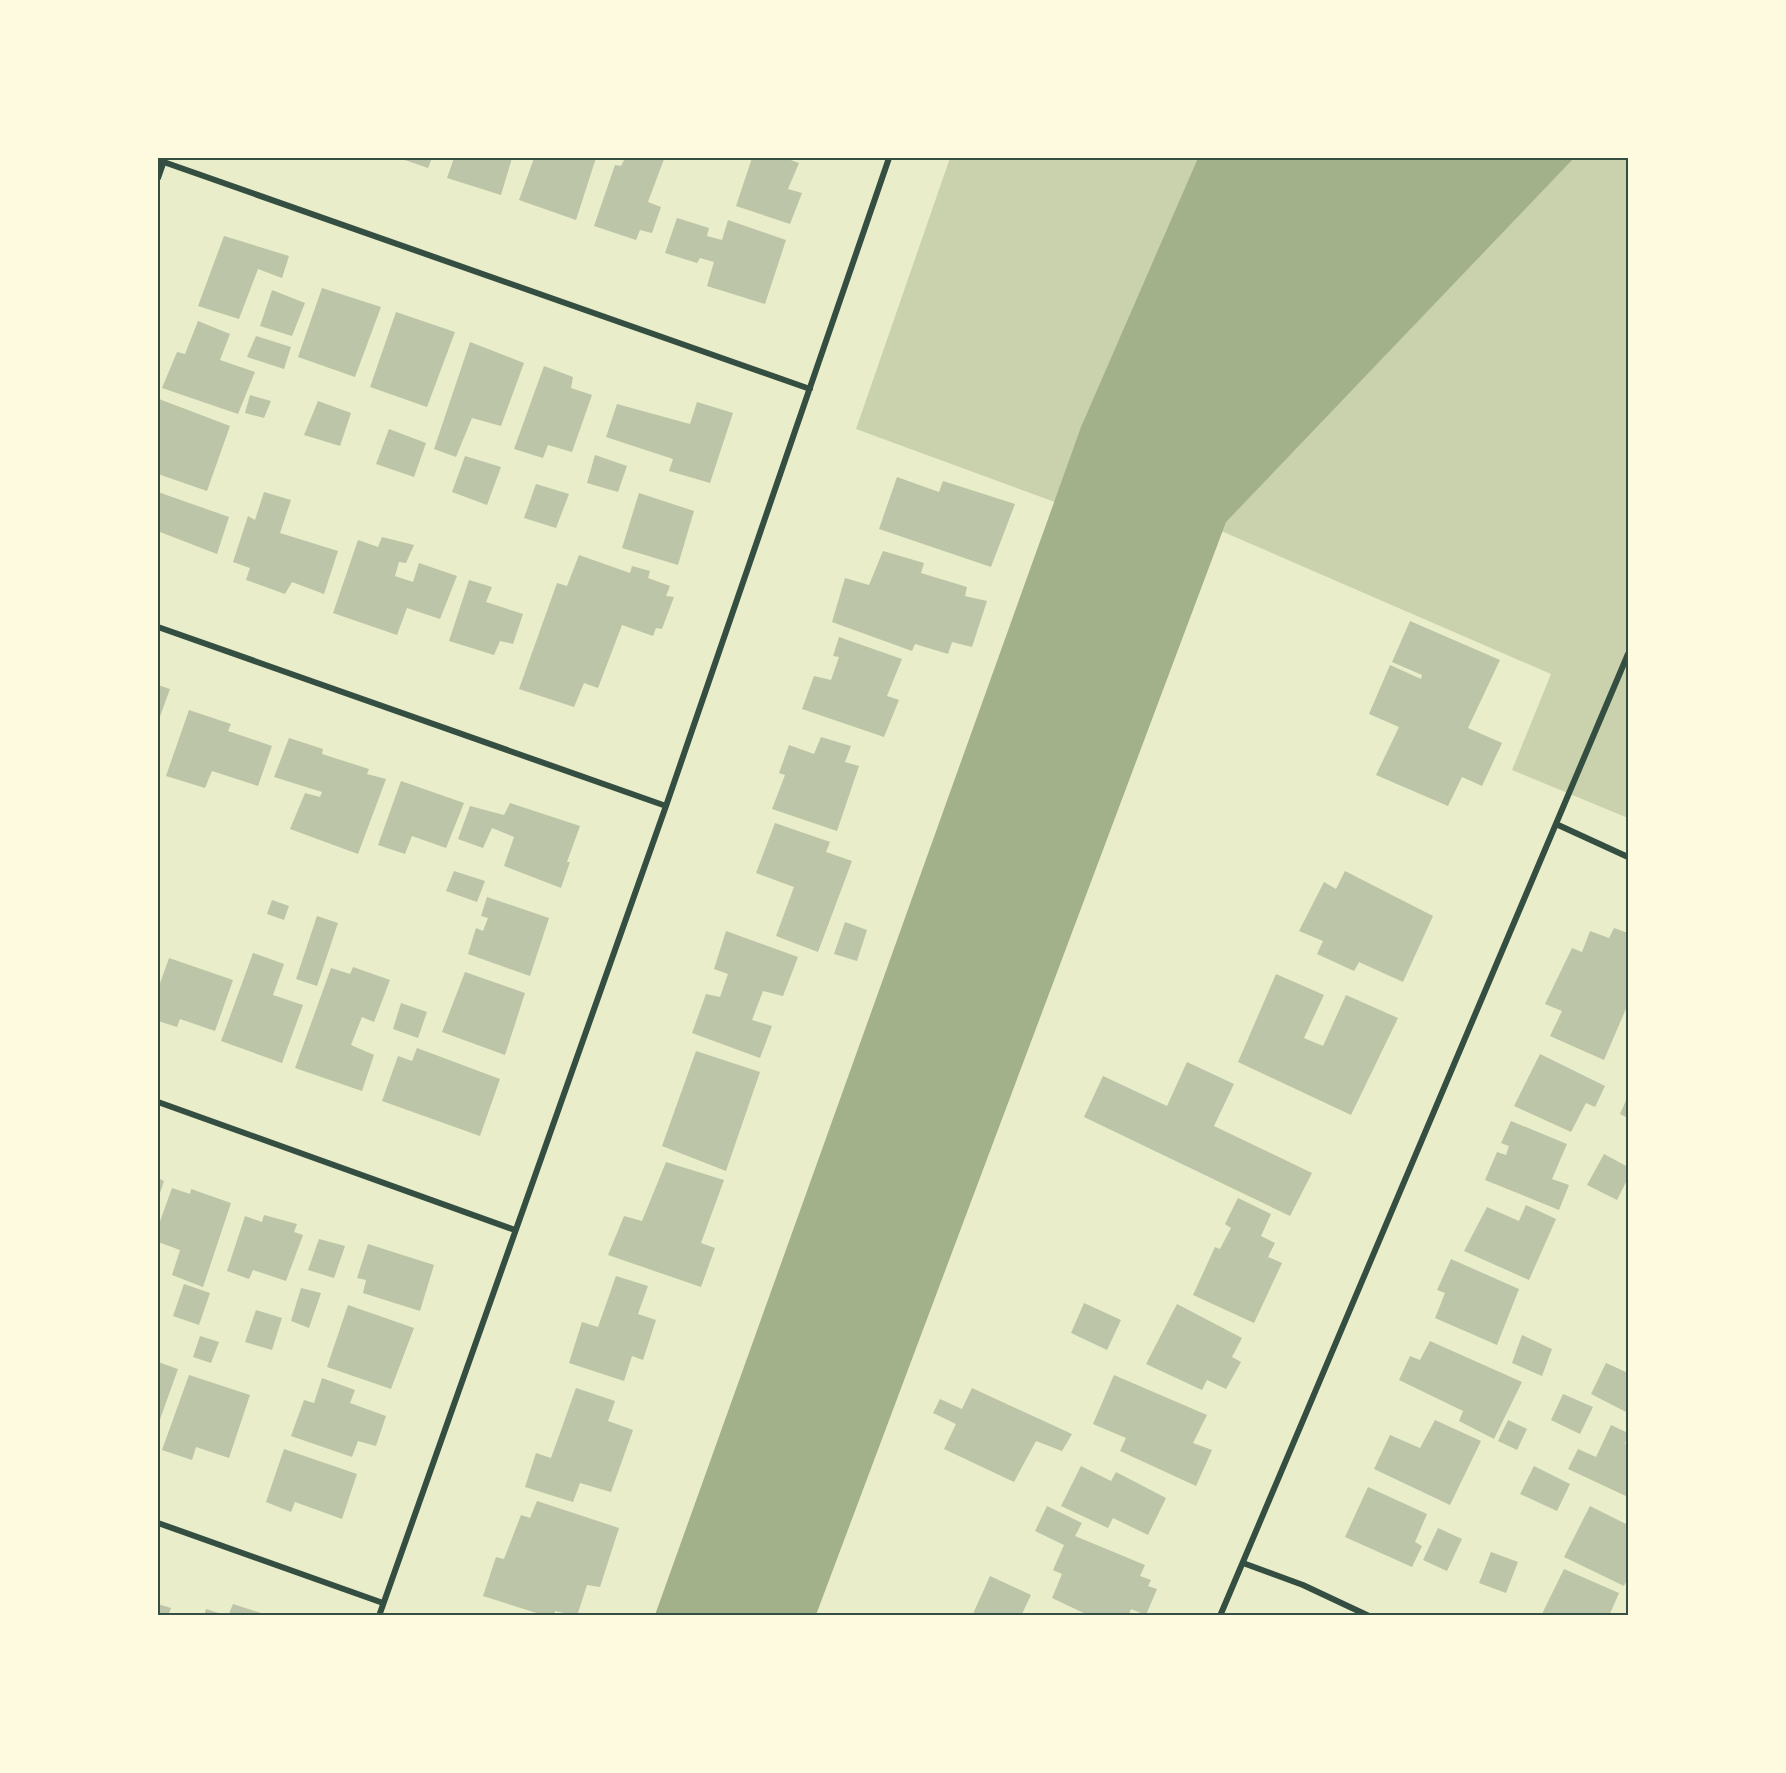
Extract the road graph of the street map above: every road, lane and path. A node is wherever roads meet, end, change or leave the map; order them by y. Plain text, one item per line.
1 (889, 158) edge
2 (162, 160) edge
3 (158, 178) edge
4 (810, 389) junction
5 (158, 627) edge
6 (1629, 654) edge
7 (666, 806) junction
8 (1556, 824) junction
9 (1629, 857) edge
10 (158, 1102) edge
11 (515, 1230) junction
12 (158, 1523) edge
13 (1243, 1563) junction
14 (383, 1603) junction
15 (379, 1616) edge
16 (1220, 1616) edge
17 (1369, 1616) edge

1 - 4 street
2 - 3 street
2 - 4 street
4 - 7 street
5 - 7 street
6 - 8 street
7 - 11 street
8 - 9 street
8 - 13 street
10 - 11 street
11 - 14 street
12 - 14 street
13 - 16 street
13 - 17 street
14 - 15 street

